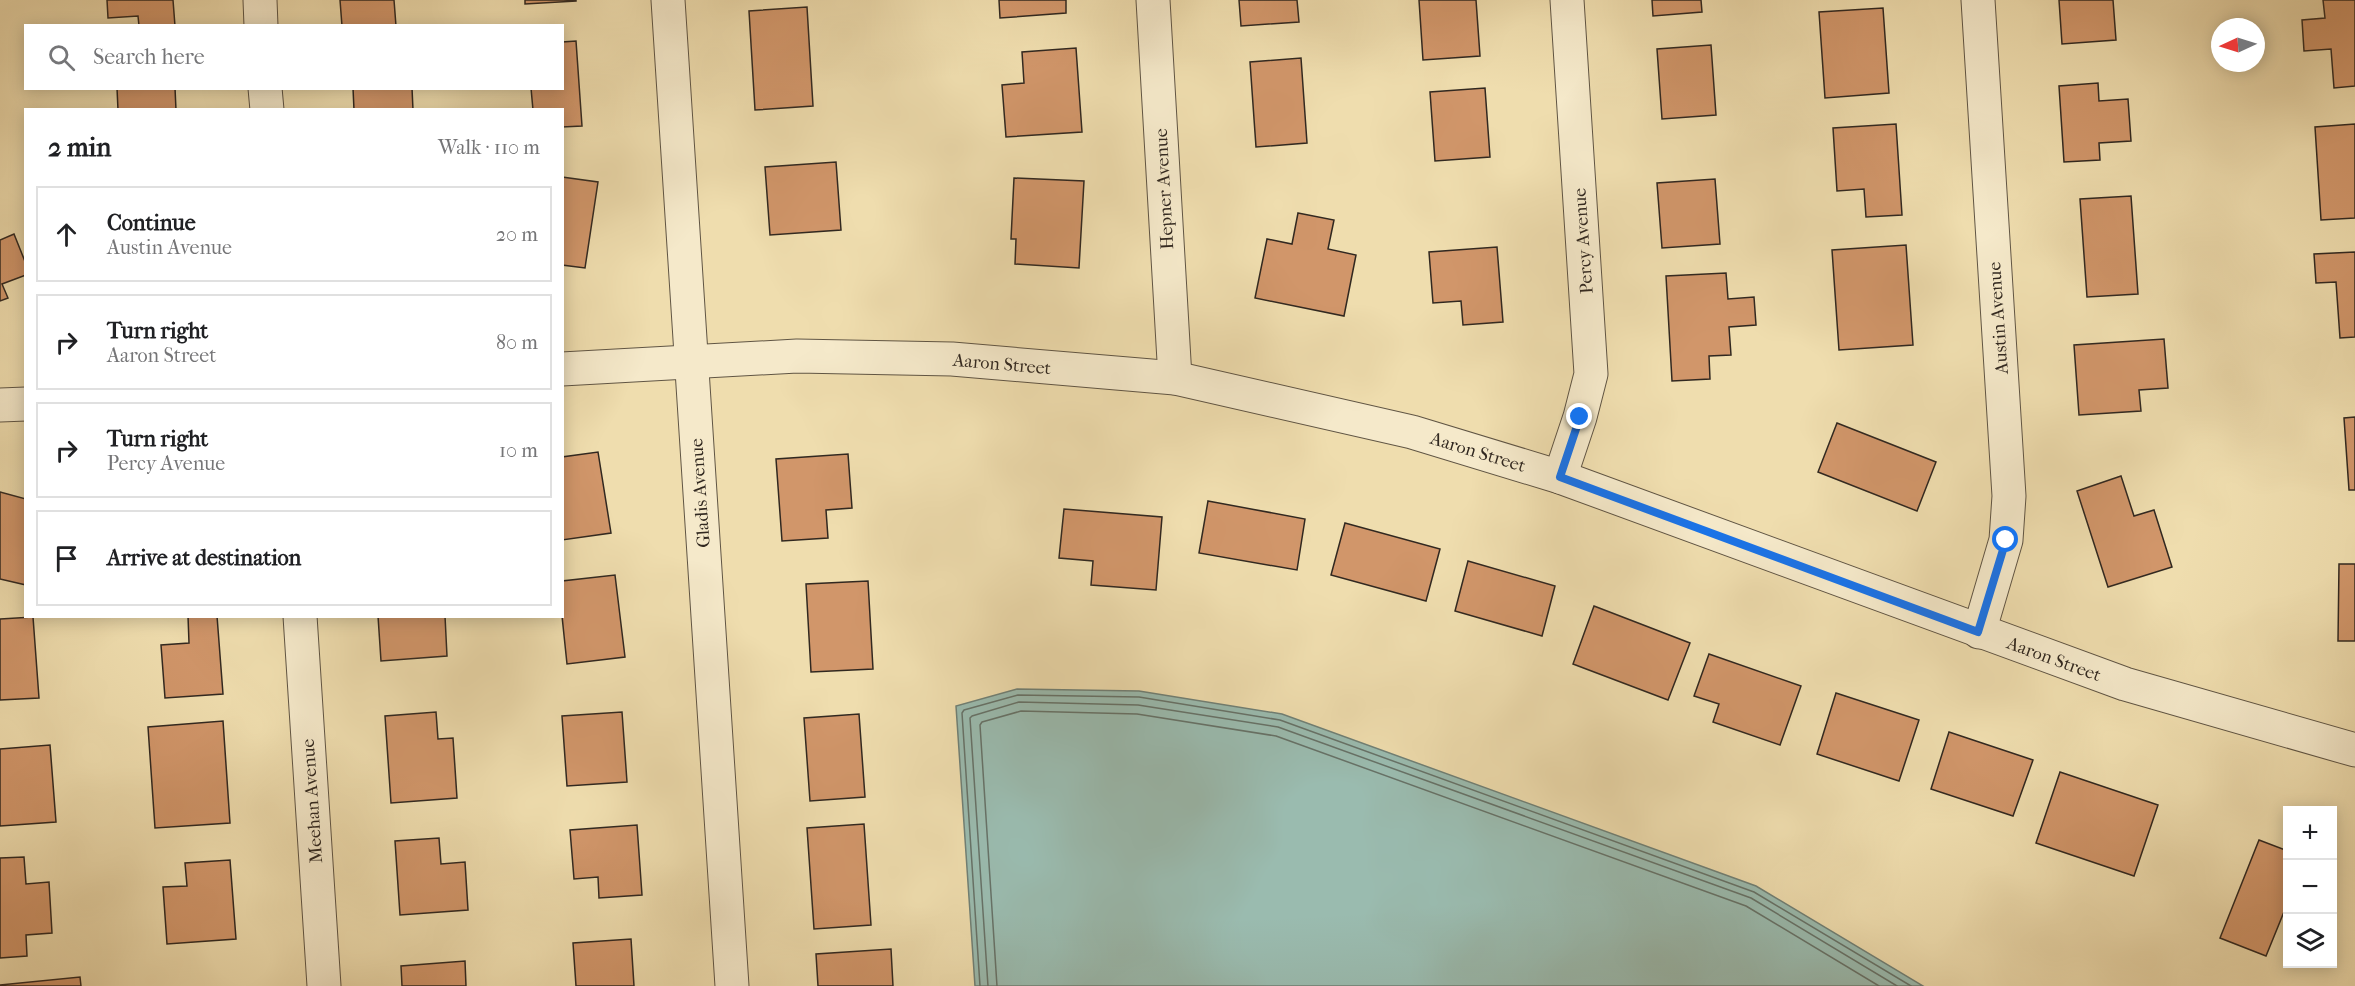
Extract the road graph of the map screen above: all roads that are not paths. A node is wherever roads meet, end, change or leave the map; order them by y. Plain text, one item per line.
1 (260, 0) edge
2 (668, 0) edge
3 (1153, 0) edge
4 (1567, 0) edge
5 (1978, 0) edge
6 (261, 24) edge
7 (265, 90) edge
8 (267, 108) edge
9 (692, 360) junction
10 (564, 369) edge
11 (1175, 378) junction
12 (24, 404) edge
13 (0, 405) edge
14 (1560, 477) junction
15 (300, 618) edge
16 (1978, 632) junction
17 (2355, 750) edge
18 (324, 986) edge
19 (732, 986) edge

1 - 6 street
2 - 9 street, Gladis Avenue
3 - 11 street, Hepner Avenue
4 - 14 street, Percy Avenue
5 - 16 street, Austin Avenue
7 - 8 street
9 - 10 street, Aaron Street
9 - 11 street, Aaron Street
9 - 19 street, Gladis Avenue
11 - 14 street, Aaron Street
12 - 13 street
14 - 16 street, Aaron Street
15 - 18 street, Meehan Avenue
16 - 17 street, Aaron Street

